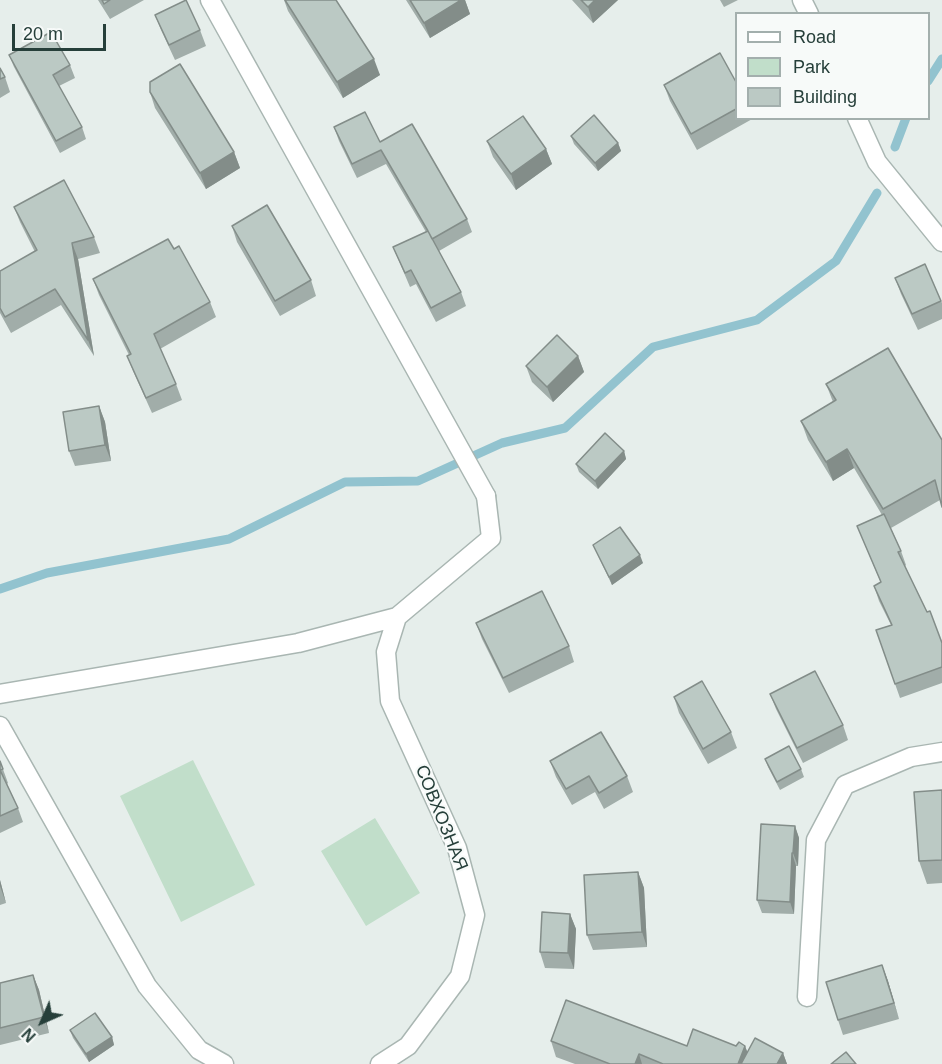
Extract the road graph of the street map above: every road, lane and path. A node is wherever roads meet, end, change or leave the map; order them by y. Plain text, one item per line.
1 (210, 0) edge
2 (858, 120) edge
3 (942, 242) edge
4 (397, 617) junction
5 (0, 694) edge
6 (0, 726) edge
7 (942, 752) edge
8 (807, 997) dead end
9 (224, 1064) edge
10 (380, 1064) edge

1 - 4 street
2 - 3 street
4 - 5 street
4 - 10 street, СОВХОЗНАЯ
6 - 9 street
7 - 8 street

